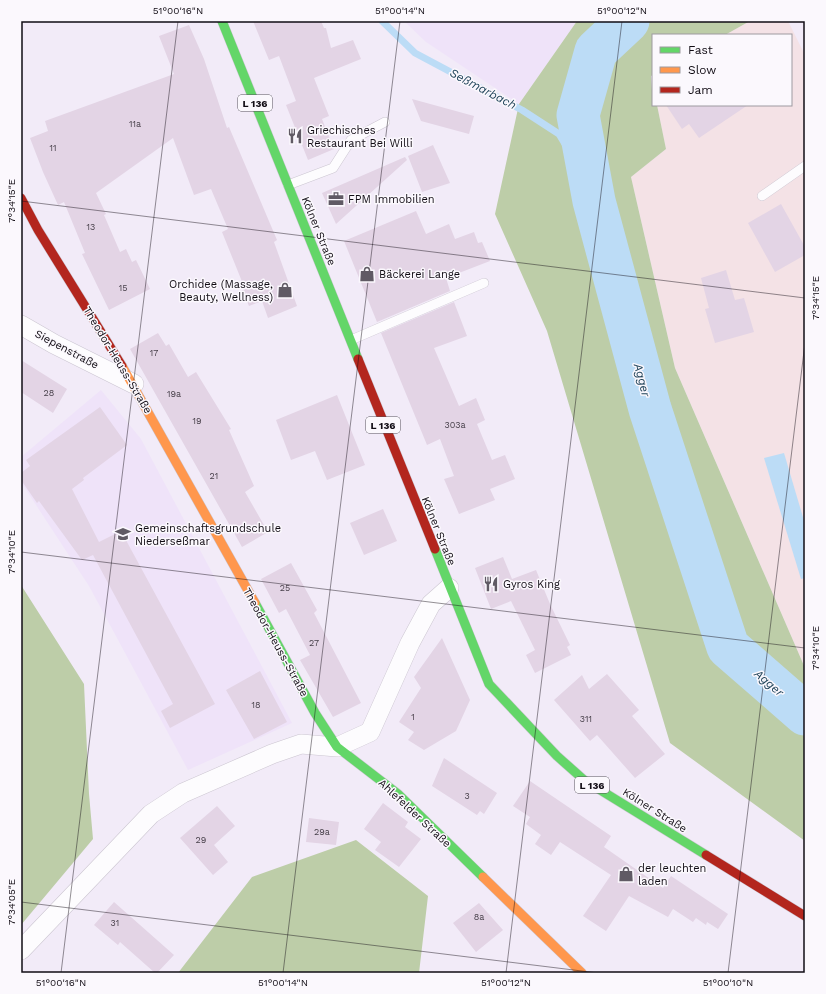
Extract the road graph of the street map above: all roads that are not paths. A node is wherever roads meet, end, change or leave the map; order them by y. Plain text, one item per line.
1 (222, 21) edge
2 (385, 122) dead end
3 (805, 166) edge
4 (288, 185) junction
5 (762, 196) dead end
6 (21, 198) edge
7 (484, 282) dead end
8 (21, 325) edge
9 (349, 341) junction
10 (134, 384) junction
11 (449, 588) junction
12 (337, 747) junction
13 (805, 916) edge
14 (21, 950) edge
15 (582, 973) edge

1 - 4 main road, Kölner Straße / L 136
2 - 4 lane
3 - 5 lane
4 - 9 main road, Kölner Straße / L 136
6 - 10 main road, Theodor-Heuss-Straße
7 - 9 lane
8 - 10 street, Siepenstraße
9 - 11 main road, Kölner Straße / L 136
10 - 12 main road, Theodor-Heuss-Straße
11 - 12 street
11 - 13 main road, Kölner Straße / L 136
12 - 14 street
12 - 15 main road, Ahlefelder Straße

